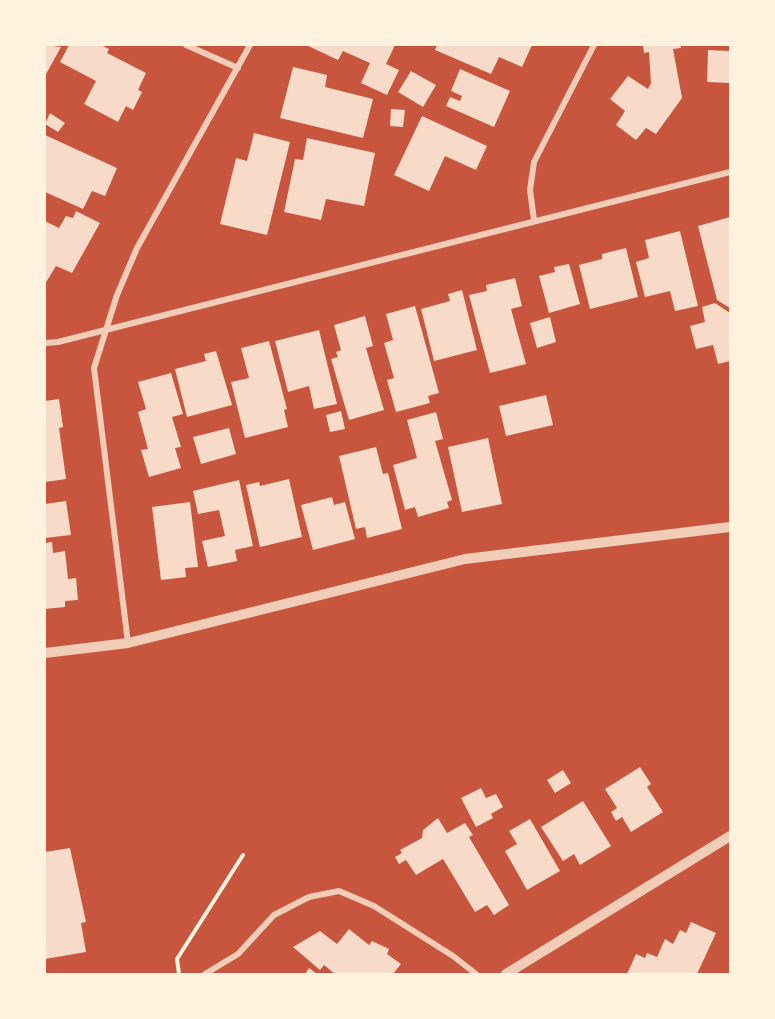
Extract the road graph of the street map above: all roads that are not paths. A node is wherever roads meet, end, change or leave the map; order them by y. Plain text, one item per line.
1 (186, 45) edge
2 (250, 45) edge
3 (594, 45) edge
4 (238, 68) junction
5 (730, 172) edge
6 (534, 220) junction
7 (105, 329) junction
8 (45, 343) edge
9 (730, 527) edge
10 (128, 643) junction
11 (45, 653) edge
12 (730, 836) edge
13 (205, 974) edge
14 (476, 974) edge
15 (506, 974) edge

1 - 4 street
2 - 4 street
3 - 6 street
4 - 7 street
5 - 6 street
6 - 7 street
7 - 8 street
7 - 10 street
9 - 10 street
10 - 11 street
12 - 15 street
13 - 14 street

